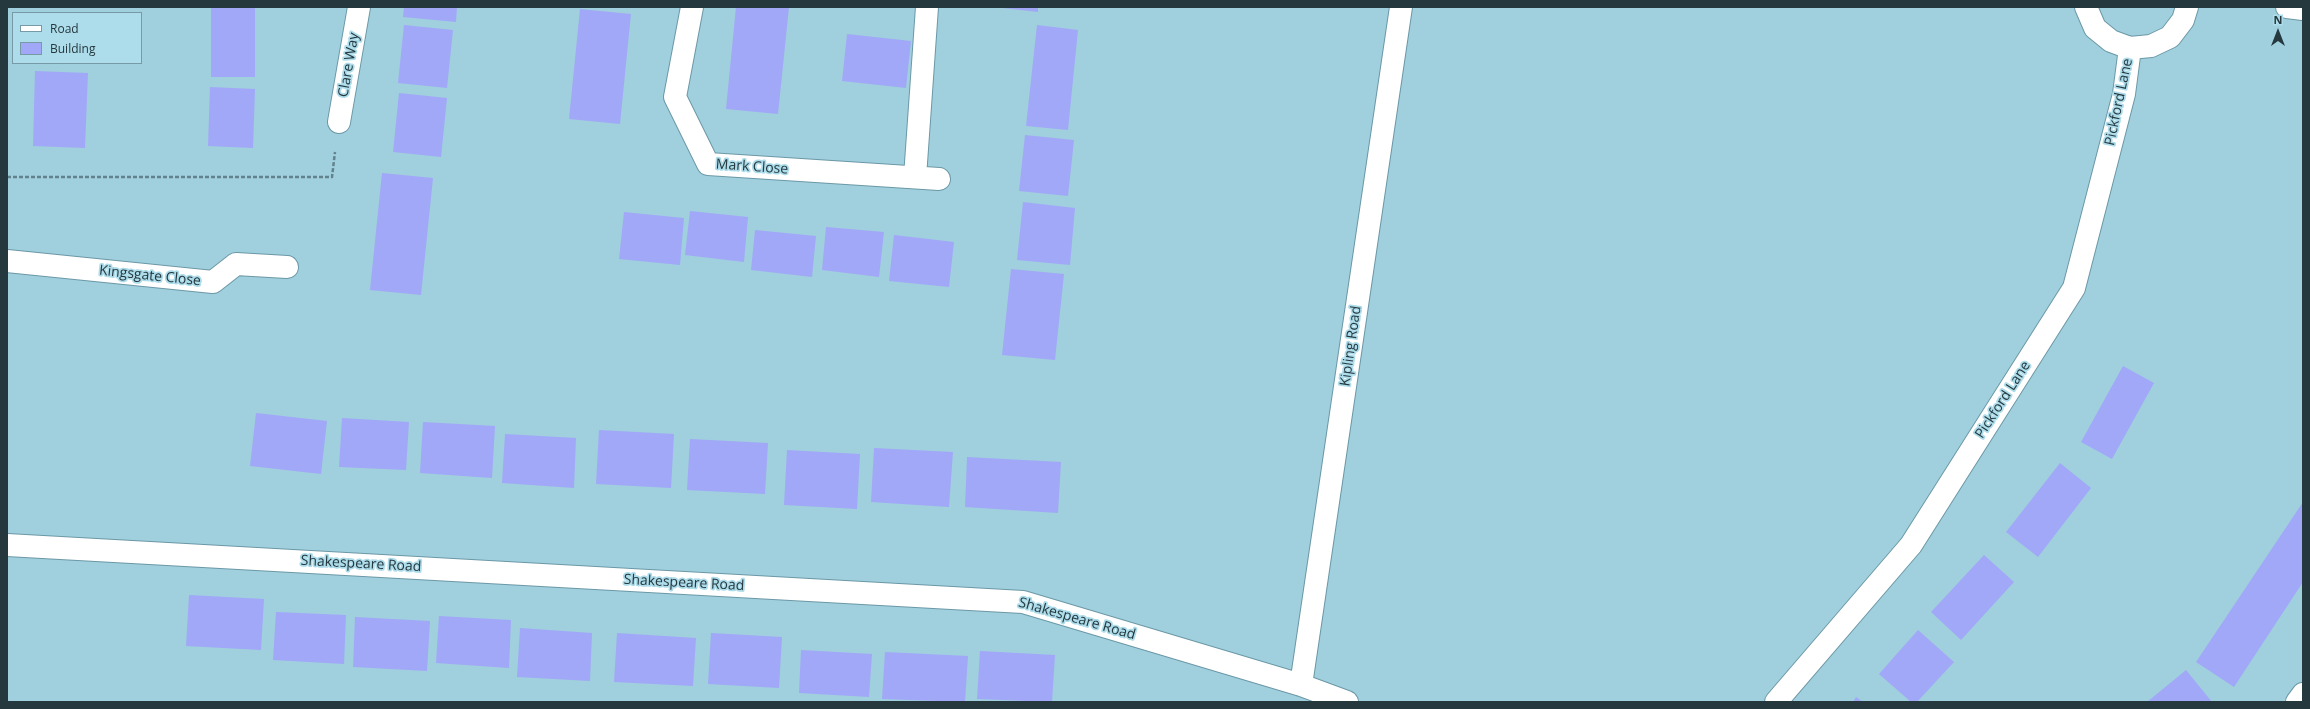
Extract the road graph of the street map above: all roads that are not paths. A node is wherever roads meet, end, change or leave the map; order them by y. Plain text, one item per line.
1 (359, 7) edge
2 (692, 7) edge
3 (927, 7) edge
4 (1401, 7) edge
5 (2086, 7) edge
6 (2187, 7) edge
7 (2287, 7) edge
8 (2303, 9) edge
9 (2130, 48) junction
10 (339, 122) road end
11 (915, 177) junction
12 (939, 179) dead end
13 (7, 261) edge
14 (287, 267) dead end
15 (7, 545) edge
16 (1301, 685) junction
17 (2303, 694) edge
18 (1347, 702) edge
19 (1776, 702) edge
20 (2298, 702) edge

1 - 10 street, Clare Way
2 - 11 street, Mark Close
3 - 11 street
4 - 16 street, Kipling Road
5 - 9 street
6 - 9 street
7 - 8 street
9 - 19 street, Pickford Lane
11 - 12 street, Mark Close
13 - 14 street, Kingsgate Close
15 - 16 street, Shakespeare Road
16 - 18 street, Shakespeare Road
17 - 20 street

